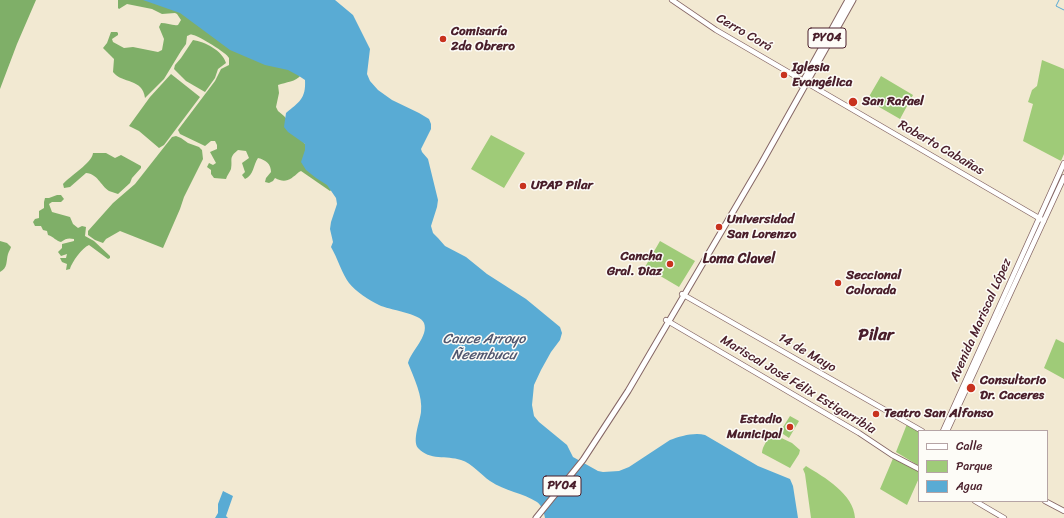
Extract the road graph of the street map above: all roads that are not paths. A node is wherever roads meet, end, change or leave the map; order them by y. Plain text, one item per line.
1 (672, 0) edge
2 (848, 0) edge
3 (852, 0) edge
4 (805, 82) junction
5 (1064, 163) edge
6 (1064, 177) edge
7 (1042, 220) junction
8 (684, 294) junction
9 (668, 321) junction
10 (920, 430) edge
11 (943, 430) edge
12 (947, 430) edge
13 (918, 468) edge
14 (977, 502) edge
15 (1047, 502) edge
16 (1064, 511) edge
17 (536, 518) edge
18 (1004, 518) edge

1 - 4 main road, Cerro Corá
2 - 4 main road, PY04
3 - 4 main road, PY04
4 - 7 main road, Roberto Cabañas
4 - 8 main road, PY04
5 - 7 main road
6 - 7 main road
7 - 11 main road, Avenida Mariscal López
7 - 12 main road, Avenida Mariscal López
8 - 9 main road, PY04
8 - 10 main road, 14 de Mayo
9 - 13 main road, Mariscal José Félix Estigarribia
9 - 17 main road, PY04
14 - 18 main road
15 - 16 main road

